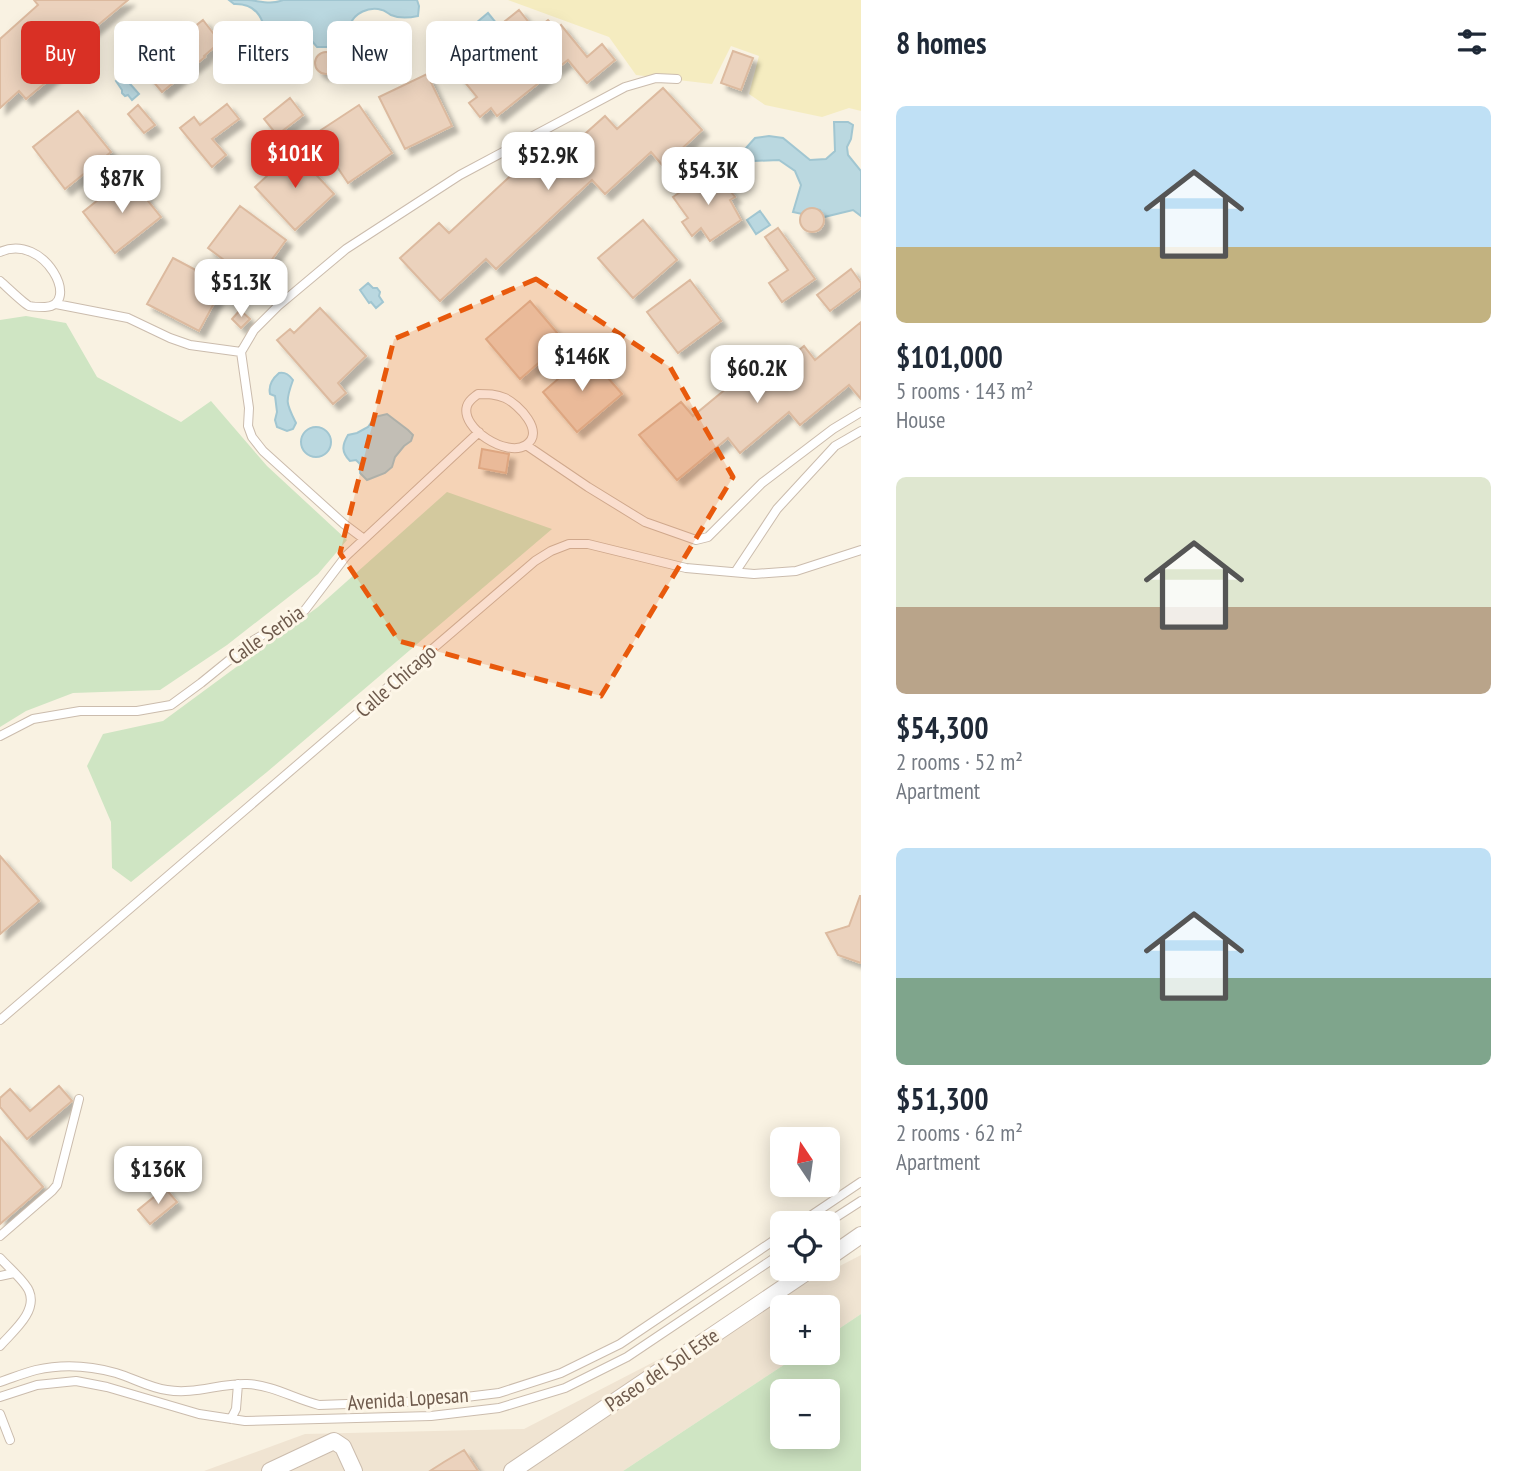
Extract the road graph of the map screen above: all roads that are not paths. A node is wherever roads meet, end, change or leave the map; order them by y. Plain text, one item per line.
1 (677, 79) dead end
2 (0, 252) edge
3 (0, 281) edge
4 (56, 304) junction
5 (241, 352) junction
6 (861, 412) edge
7 (861, 431) edge
8 (479, 432) junction
9 (526, 445) junction
10 (364, 540) junction
11 (861, 550) edge
12 (736, 571) junction
13 (0, 736) edge
14 (0, 1020) edge
15 (79, 1099) dead end
16 (861, 1182) edge
17 (861, 1201) edge
18 (818, 1211) edge
19 (840, 1215) edge
20 (861, 1235) edge
21 (0, 1236) edge
22 (770, 1243) edge
23 (840, 1250) edge
24 (0, 1258) edge
25 (770, 1261) edge
26 (14, 1273) junction
27 (0, 1276) edge
28 (793, 1281) edge
29 (0, 1346) edge
30 (0, 1382) edge
31 (238, 1384) junction
32 (0, 1397) edge
33 (0, 1414) edge
34 (231, 1419) junction
35 (10, 1440) dead end
36 (270, 1471) edge
37 (354, 1471) edge
38 (512, 1471) edge

1 - 5 lane
2 - 4 lane
3 - 4 lane
4 - 5 lane
5 - 10 lane
6 - 9 lane
7 - 12 lane
8 - 9 lane
8 - 9 lane
8 - 10 lane, Calle Serbia
10 - 13 lane, Calle Serbia
11 - 12 lane, Calle Chicago
12 - 14 lane, Calle Chicago
15 - 21 lane
16 - 18 lane
17 - 19 lane
20 - 23 street
22 - 31 lane, Avenida Lopesan
24 - 26 lane
25 - 34 lane, Avenida Lopesan
26 - 27 lane
26 - 29 lane
28 - 38 street, Paseo del Sol Este
30 - 31 lane, Avenida Lopesan
31 - 34 lane
32 - 34 lane, Avenida Lopesan
33 - 35 lane
36 - 37 street

